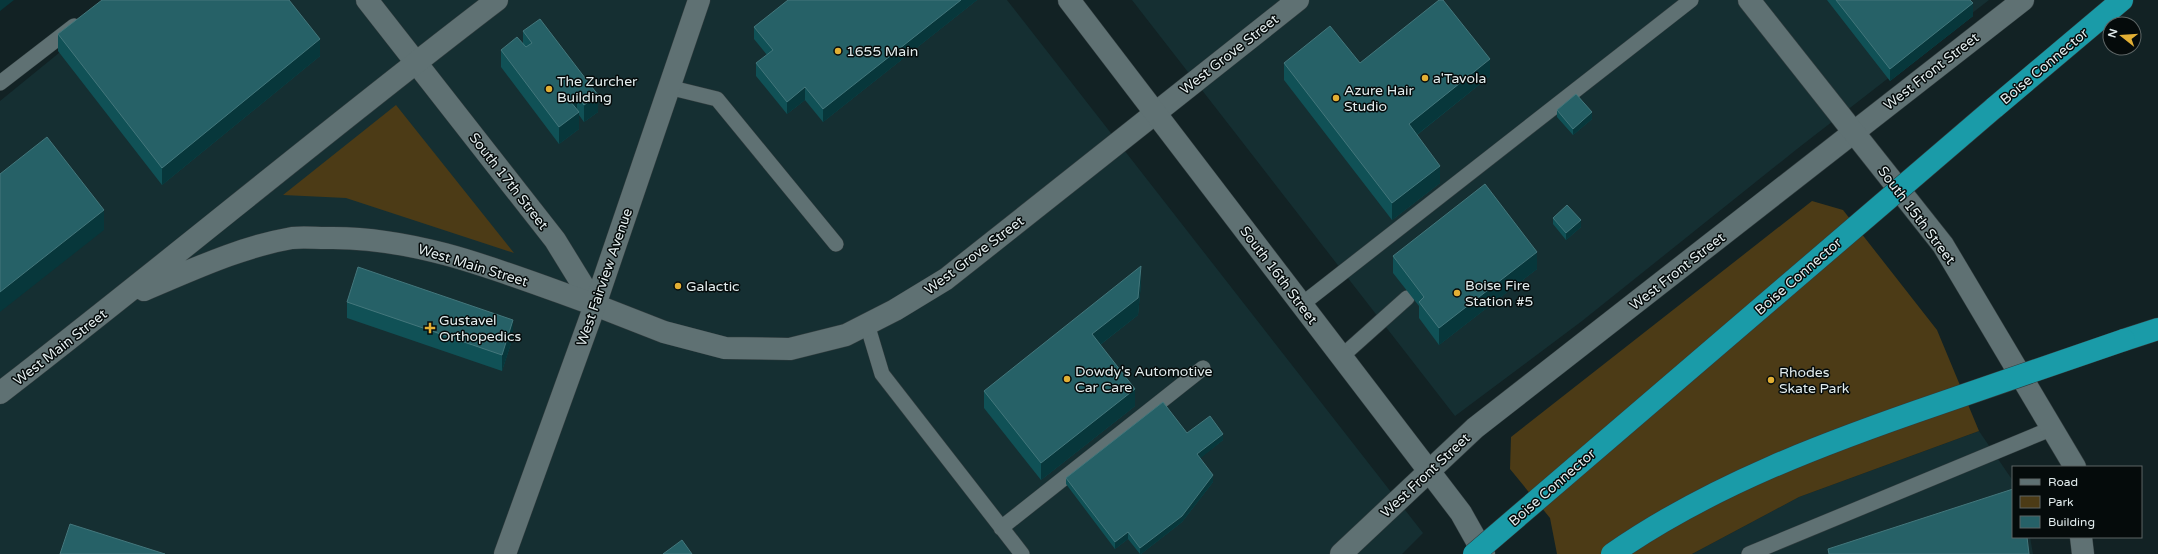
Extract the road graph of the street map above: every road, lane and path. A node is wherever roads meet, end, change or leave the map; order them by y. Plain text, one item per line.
1 (367, 0) edge
2 (497, 0) edge
3 (700, 0) edge
4 (1069, 0) edge
5 (1298, 0) edge
6 (1691, 0) edge
7 (1749, 0) edge
8 (2023, 0) edge
9 (2122, 0) edge
10 (88, 15) edge
11 (416, 62) junction
12 (0, 83) edge
13 (668, 87) junction
14 (1155, 113) junction
15 (1853, 131) junction
16 (836, 244) dead end
17 (1407, 298) dead end
18 (120, 300) junction
19 (595, 305) junction
20 (1301, 305) junction
21 (867, 324) junction
22 (2158, 329) edge
23 (1341, 357) junction
24 (1204, 368) dead end
25 (0, 393) edge
26 (2053, 428) junction
27 (2074, 466) edge
28 (1429, 472) junction
29 (1001, 528) junction
30 (2081, 538) edge
31 (505, 554) edge
32 (1022, 554) edge
33 (1341, 554) edge
34 (1474, 554) edge
35 (1484, 554) edge
36 (1612, 554) edge
37 (1749, 554) edge
38 (2083, 554) edge

1 - 11 main road, South 17th Street
2 - 11 main road, West Main Street
3 - 13 main road, West Fairview Avenue
4 - 14 main road, South 16th Street
5 - 14 main road, West Grove Street
6 - 20 lane
7 - 15 main road, South 15th Street
8 - 15 main road, West Front Street
9 - 34 highway, Boise Connector, bridge
10 - 12 lane
11 - 18 main road, West Main Street
11 - 19 main road, South 17th Street
13 - 16 lane
13 - 19 main road, West Fairview Avenue
14 - 20 main road, South 16th Street
14 - 21 main road, West Grove Street
15 - 26 main road, South 15th Street
15 - 28 main road, West Front Street
17 - 23 lane
18 - 19 main road, West Main Street
18 - 25 main road, West Main Street
19 - 21 main road, West Grove Street
19 - 31 main road, West Fairview Avenue
20 - 23 main road, South 16th Street
21 - 29 lane
22 - 36 highway, bridge
23 - 28 main road, South 16th Street
24 - 29 lane
26 - 27 main road, South 15th Street
26 - 37 lane
28 - 33 main road, West Front Street
28 - 35 main road, South 16th Street
29 - 32 lane
30 - 38 main road

